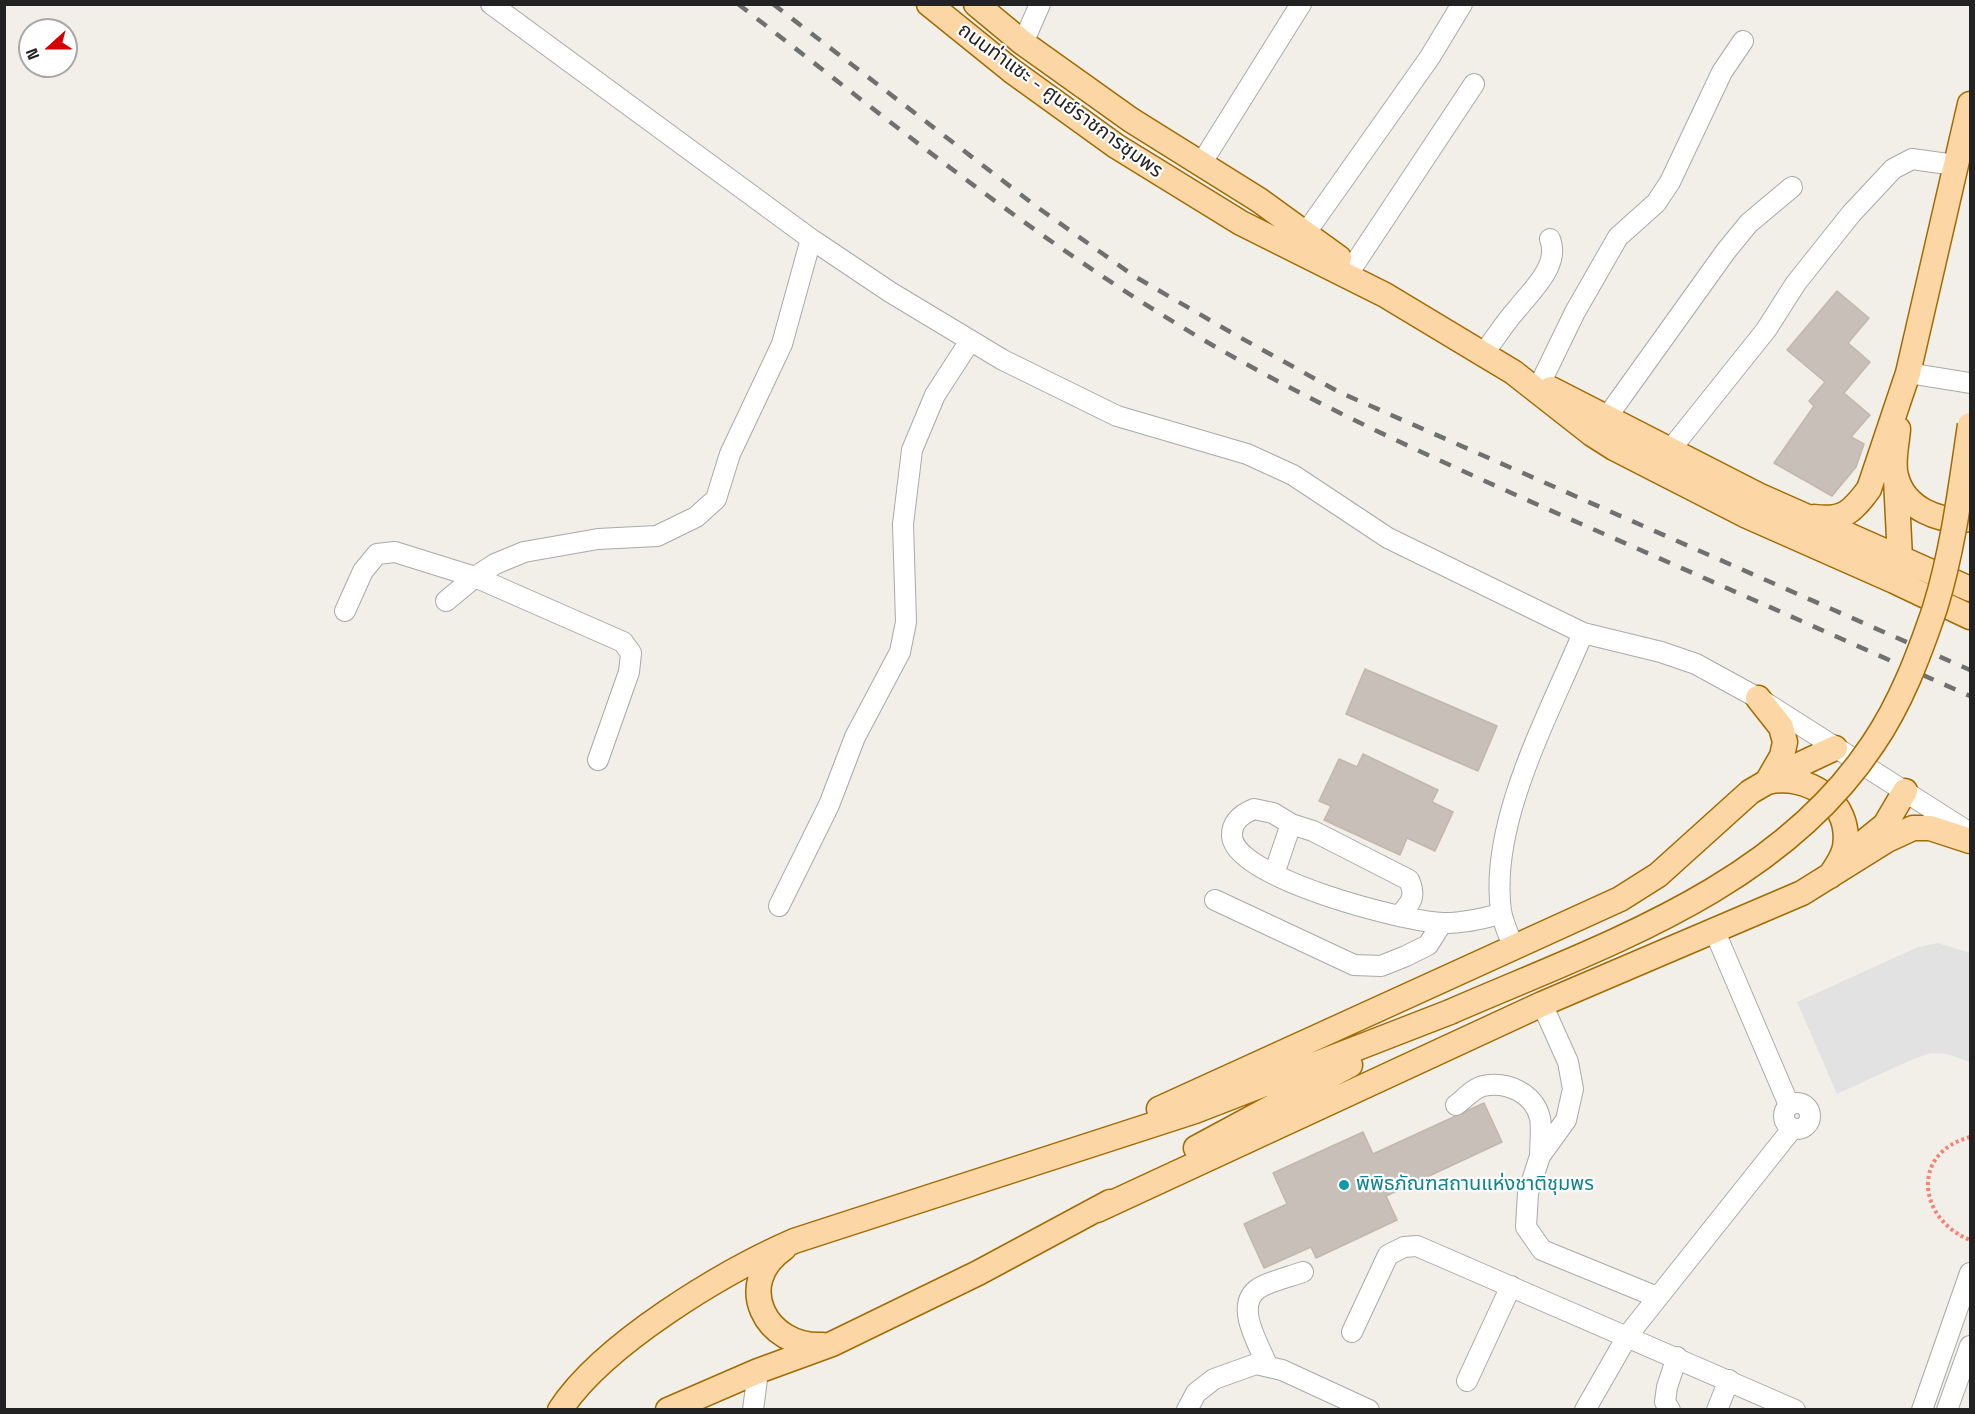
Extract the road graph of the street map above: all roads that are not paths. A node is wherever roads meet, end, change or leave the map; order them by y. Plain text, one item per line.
1 (490, 4) edge
2 (929, 4) edge
3 (976, 4) edge
4 (1040, 4) edge
5 (1301, 4) edge
6 (1462, 4) edge
7 (1743, 41) dead end
8 (1023, 43) junction
9 (1012, 71) junction
10 (1474, 84) dead end
11 (1971, 104) edge
12 (1201, 164) junction
13 (1955, 165) junction
14 (1792, 187) dead end
15 (1305, 234) junction
16 (811, 239) junction
17 (1550, 239) dead end
18 (1352, 268) junction
19 (1385, 295) junction
20 (970, 341) junction
21 (1483, 354) junction
22 (1513, 372) junction
23 (1908, 373) junction
24 (1971, 383) edge
25 (1540, 384) junction
26 (1607, 417) junction
27 (1971, 425) edge
28 (1670, 450) junction
29 (1896, 476) junction
30 (1808, 517) junction
31 (1971, 519) edge
32 (1897, 569) junction
33 (475, 577) junction
34 (1971, 589) edge
35 (446, 601) dead end
36 (345, 611) dead end
37 (1968, 611) edge
38 (1583, 633) junction
39 (1758, 698) junction
40 (1835, 748) junction
41 (598, 760) dead end
42 (1774, 781) junction
43 (1905, 791) junction
44 (1291, 824) junction
45 (1971, 833) edge
46 (1971, 841) edge
47 (1842, 856) junction
48 (1274, 874) junction
49 (1828, 879) junction
50 (1215, 900) dead end
51 (779, 906) dead end
52 (1501, 914) junction
53 (1400, 915) junction
54 (1442, 923) junction
55 (1715, 932) junction
56 (1513, 946) junction
57 (1542, 1004) junction
58 (1450, 1012) junction
59 (1456, 1105) dead end
60 (1070, 1149) junction
61 (1540, 1156) junction
62 (1097, 1210) junction
63 (794, 1241) junction
64 (1303, 1272) dead end
65 (1971, 1274) edge
66 (1511, 1286) junction
67 (1657, 1297) junction
68 (1352, 1332) dead end
69 (1628, 1335) junction
70 (832, 1344) junction
71 (1971, 1346) edge
72 (1677, 1358) junction
73 (1267, 1365) junction
74 (758, 1371) junction
75 (1729, 1380) junction
76 (1467, 1381) dead end
77 (1789, 1408) edge
78 (560, 1410) edge
79 (668, 1410) edge
80 (753, 1410) edge
81 (1187, 1410) edge
82 (1369, 1410) edge
83 (1585, 1410) edge
84 (1670, 1410) edge
85 (1717, 1410) edge
86 (1922, 1410) edge
87 (1947, 1410) edge

1 - 16 street
2 - 9 main road, ถนนท่าแซะ - ศูนย์ราชการชุมพร
3 - 8 main road, ถนนท่าแซะ - ศูนย์ราชการชุมพร
4 - 8 street
5 - 12 street
6 - 15 street
7 - 25 street
8 - 9 main road
8 - 12 main road, ถนนท่าแซะ - ศูนย์ราชการชุมพร
9 - 19 main road, ถนนท่าแซะ - ศูนย์ราชการชุมพร
10 - 18 street
11 - 13 main road
12 - 15 main road, ถนนท่าแซะ - ศูนย์ราชการชุมพร
13 - 23 main road
13 - 28 street
14 - 26 street
15 - 18 main road, ถนนท่าแซะ - ศูนย์ราชการชุมพร
16 - 20 street
16 - 33 street
17 - 21 street
18 - 19 main road, ถนนท่าแซะ - ศูนย์ราชการชุมพร
19 - 21 main road, ถนนท่าแซะ - ศูนย์ราชการชุมพร
20 - 38 street
20 - 51 street
21 - 22 main road, ถนนท่าแซะ - ศูนย์ราชการชุมพร
22 - 25 main road
22 - 32 main road
23 - 24 street
23 - 29 main road
23 - 30 main road
25 - 26 main road
26 - 28 main road
27 - 58 main road, bridge
28 - 30 main road
29 - 31 main road
29 - 32 main road
30 - 32 main road
32 - 34 main road
32 - 37 main road
33 - 35 street
33 - 36 street
33 - 41 street
38 - 39 street
38 - 52 street
39 - 40 street
39 - 42 main road
40 - 42 main road
40 - 43 street
42 - 47 main road
42 - 56 main road
43 - 45 street
43 - 47 main road
44 - 48 street
44 - 48 street
44 - 53 street
46 - 49 main road
47 - 49 main road
48 - 53 street
49 - 55 main road
50 - 54 street
52 - 54 street
52 - 56 street
53 - 54 street
55 - 57 main road
55 - 67 street
56 - 60 main road
57 - 61 street
57 - 62 main road
58 - 60 main road
58 - 62 main road
59 - 61 street
60 - 63 main road
61 - 67 street
62 - 70 main road
63 - 70 main road
63 - 78 main road
64 - 73 street
65 - 86 street
66 - 68 street
66 - 69 street
66 - 76 street
67 - 69 street
69 - 72 street
69 - 83 street
70 - 74 main road
71 - 87 street
72 - 75 street
72 - 84 street
73 - 81 street
73 - 82 street
74 - 79 main road
74 - 80 street
75 - 77 street
75 - 85 street

